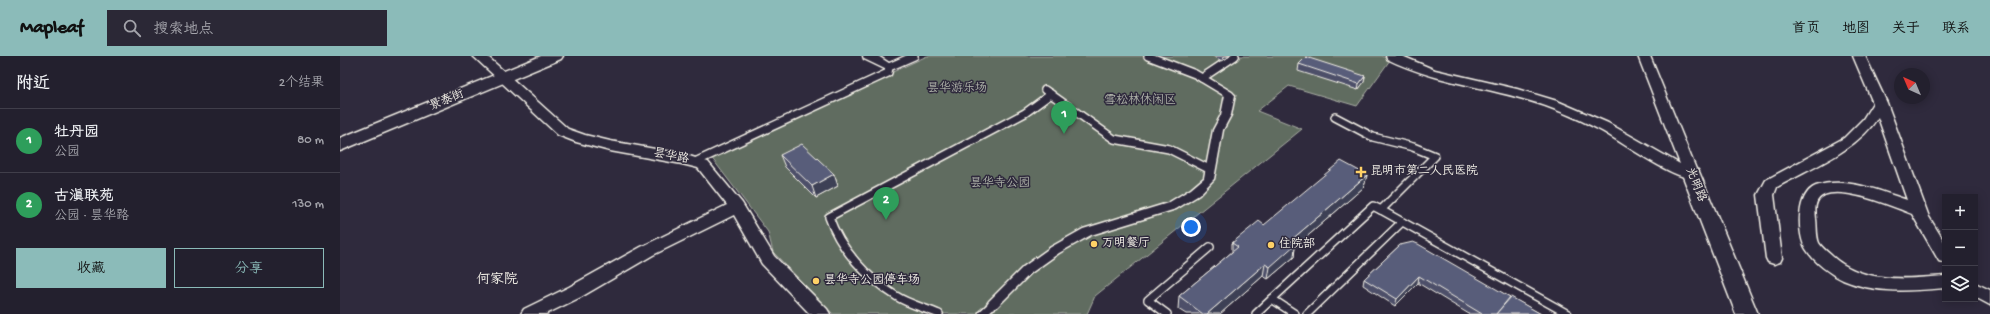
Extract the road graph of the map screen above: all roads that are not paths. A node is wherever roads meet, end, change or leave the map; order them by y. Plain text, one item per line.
1 (479, 56) edge
2 (535, 56) edge
3 (555, 56) edge
4 (869, 56) edge
5 (914, 56) edge
6 (1148, 56) edge
7 (1236, 56) edge
8 (1392, 56) edge
9 (1644, 56) edge
10 (1859, 56) edge
11 (889, 67) junction
12 (500, 75) junction
13 (1202, 78) junction
14 (1230, 95) joint
15 (1880, 103) junction
16 (1335, 117) dead end
17 (340, 136) edge
18 (340, 145) edge
19 (695, 162) junction
20 (1211, 170) junction
21 (1690, 174) junction
22 (737, 207) junction
23 (1381, 210) junction
24 (1918, 210) junction
25 (1402, 222) junction
26 (1210, 247) dead end
27 (1942, 251) edge
28 (1774, 258) dead end
29 (1942, 282) edge
30 (1978, 291) edge
31 (1990, 298) edge
32 (1272, 299) junction
33 (993, 304) joint
34 (530, 314) edge
35 (820, 314) edge
36 (939, 314) edge
37 (982, 314) edge
38 (1167, 314) edge
39 (1256, 314) edge
40 (1295, 314) edge
41 (1307, 314) edge
42 (1568, 314) edge
43 (1747, 314) edge

1 - 12 street, 昙华路
2 - 12 street, 景泰街
3 - 12 street, 景泰街
4 - 11 street
5 - 11 lane
6 - 13 lane
7 - 13 lane
8 - 21 street
9 - 21 street, 光明路
10 - 15 street
11 - 19 lane
12 - 17 street, 景泰街
12 - 18 street, 景泰街
12 - 19 street, 昙华路
13 - 14 lane
14 - 20 street
15 - 24 street
15 - 28 street
16 - 23 lane
19 - 22 street, 昙华路
20 - 33 street
20 - 36 lane
21 - 43 street, 光明路
22 - 34 street
22 - 35 street, 昙华路
23 - 25 lane
23 - 32 lane
24 - 27 street
24 - 29 street
25 - 41 lane
25 - 42 lane
26 - 38 lane
30 - 31 street
32 - 39 lane
32 - 40 lane
33 - 37 lane

